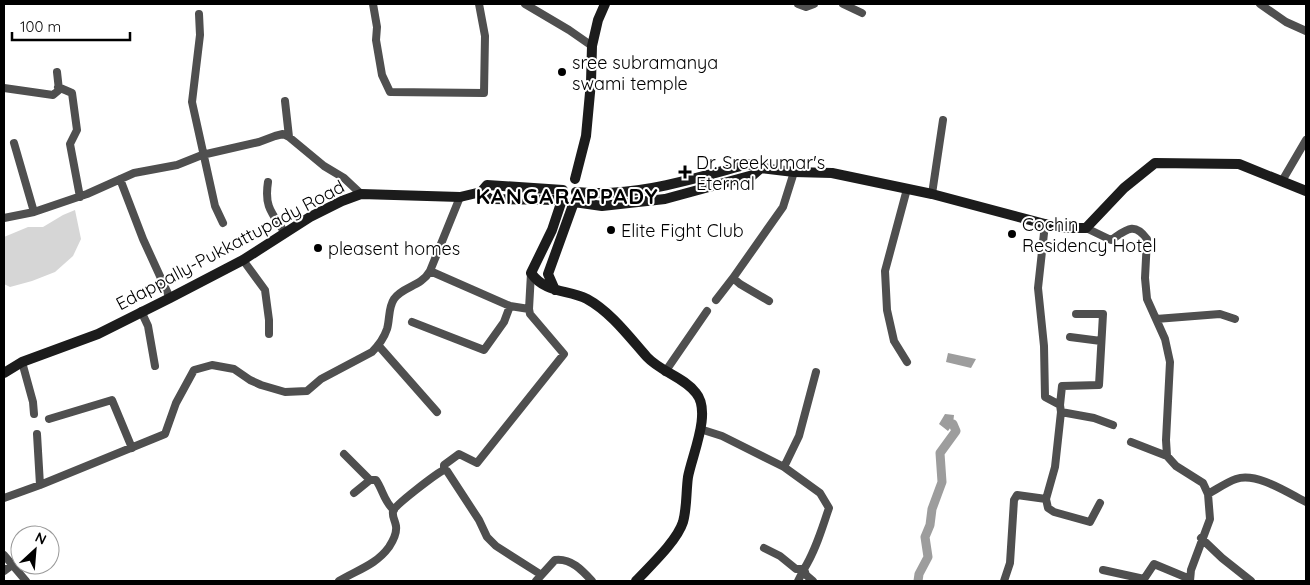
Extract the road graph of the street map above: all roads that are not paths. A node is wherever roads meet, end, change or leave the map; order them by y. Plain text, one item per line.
1 (373, 4) edge
2 (479, 4) edge
3 (525, 4) edge
4 (606, 4) edge
5 (798, 4) edge
6 (814, 4) edge
7 (843, 4) edge
8 (1260, 4) edge
9 (862, 13) dead end
10 (199, 14) dead end
11 (1306, 31) edge
12 (592, 46) junction
13 (57, 72) dead end
14 (58, 87) junction
15 (4, 88) edge
16 (285, 101) dead end
17 (942, 120) dead end
18 (289, 137) junction
19 (1306, 140) edge
20 (14, 143) dead end
21 (202, 155) junction
22 (794, 172) junction
23 (120, 179) junction
24 (1282, 181) junction
25 (268, 182) dead end
26 (907, 189) junction
27 (1306, 191) edge
28 (570, 193) junction
29 (361, 194) junction
30 (932, 194) junction
31 (460, 196) junction
32 (80, 197) junction
33 (34, 212) junction
34 (4, 218) edge
35 (223, 223) dead end
36 (1045, 224) junction
37 (1086, 228) junction
38 (285, 233) junction
39 (243, 260) junction
40 (430, 270) junction
41 (531, 272) junction
42 (733, 278) junction
43 (555, 290) junction
44 (170, 298) junction
45 (716, 300) dead end
46 (768, 301) dead end
47 (510, 306) junction
48 (528, 309) junction
49 (142, 311) junction
50 (707, 311) dead end
51 (1076, 314) dead end
52 (1156, 318) junction
53 (1236, 319) dead end
54 (412, 322) dead end
55 (269, 334) dead end
56 (1070, 337) dead end
57 (1101, 341) junction
58 (378, 346) junction
59 (22, 362) junction
60 (907, 362) dead end
61 (155, 366) dead end
62 (665, 372) junction
63 (816, 372) dead end
64 (4, 373) edge
65 (1061, 409) junction
66 (437, 412) dead end
67 (34, 414) dead end
68 (49, 419) dead end
69 (1113, 425) dead end
70 (700, 429) junction
71 (37, 434) dead end
72 (1131, 442) dead end
73 (132, 448) junction
74 (344, 454) dead end
75 (1168, 456) junction
76 (446, 465) junction
77 (784, 467) junction
78 (370, 480) junction
79 (40, 485) junction
80 (354, 493) dead end
81 (1208, 494) junction
82 (4, 498) edge
83 (1046, 499) junction
84 (1306, 502) edge
85 (1100, 503) dead end
86 (394, 510) junction
87 (1202, 538) junction
88 (764, 548) dead end
89 (804, 568) junction
90 (1103, 570) dead end
91 (538, 578) edge
92 (1190, 580) edge
93 (339, 581) edge
94 (592, 581) edge
95 (636, 581) edge
96 (798, 581) edge
97 (813, 581) edge
98 (1004, 581) edge
99 (1251, 581) edge

1 - 2 street
3 - 12 street
4 - 12 main road
5 - 6 street
7 - 9 street
8 - 11 street
10 - 21 street
12 - 28 main road
13 - 14 street
14 - 15 street
14 - 32 street
16 - 18 street
17 - 30 street
18 - 21 street
18 - 29 street
19 - 24 street
20 - 33 street
21 - 23 street
21 - 35 street
22 - 26 main road, Edappally-Pukkattupady Road
22 - 28 main road, Edappally-Pukkattupady Road
22 - 42 street
23 - 32 street
23 - 44 street
24 - 27 main road
24 - 37 main road
25 - 38 street
26 - 30 main road, Edappally-Pukkattupady Road
26 - 60 street
28 - 31 main road, Edappally-Pukkattupady Road
28 - 41 main road
28 - 43 main road
29 - 31 main road, Edappally-Pukkattupady Road
29 - 38 main road, Edappally-Pukkattupady Road
30 - 36 main road, Edappally-Pukkattupady Road
31 - 40 street
32 - 33 street
33 - 34 street
36 - 37 main road, Edappally-Pukkattupady Road
36 - 65 street
37 - 52 street
38 - 39 main road, Edappally-Pukkattupady Road
39 - 44 main road, Edappally-Pukkattupady Road
39 - 55 street
40 - 47 street
40 - 58 street
41 - 43 main road
41 - 48 street
42 - 45 street
42 - 46 street
43 - 62 main road
44 - 49 main road, Edappally-Pukkattupady Road
47 - 48 street
47 - 54 street
48 - 76 street
49 - 59 main road, Edappally-Pukkattupady Road
49 - 61 street
50 - 62 street
51 - 57 street
52 - 53 street
52 - 75 street
56 - 57 street
57 - 65 street
58 - 66 street
58 - 73 street
59 - 64 main road, Edappally-Pukkattupady Road
59 - 67 street
62 - 70 main road
63 - 77 street
65 - 69 street
65 - 83 street
68 - 73 street
70 - 77 street
70 - 95 main road
71 - 79 street
72 - 75 street
73 - 79 street
74 - 78 street
75 - 81 street
76 - 86 street
76 - 91 street
77 - 89 street
78 - 80 street
78 - 86 street
79 - 82 street
81 - 84 street
81 - 87 street
83 - 85 street
83 - 98 street
86 - 93 street
87 - 92 street
87 - 99 street
88 - 89 street
89 - 96 street
89 - 97 street
90 - 92 street
91 - 94 street

